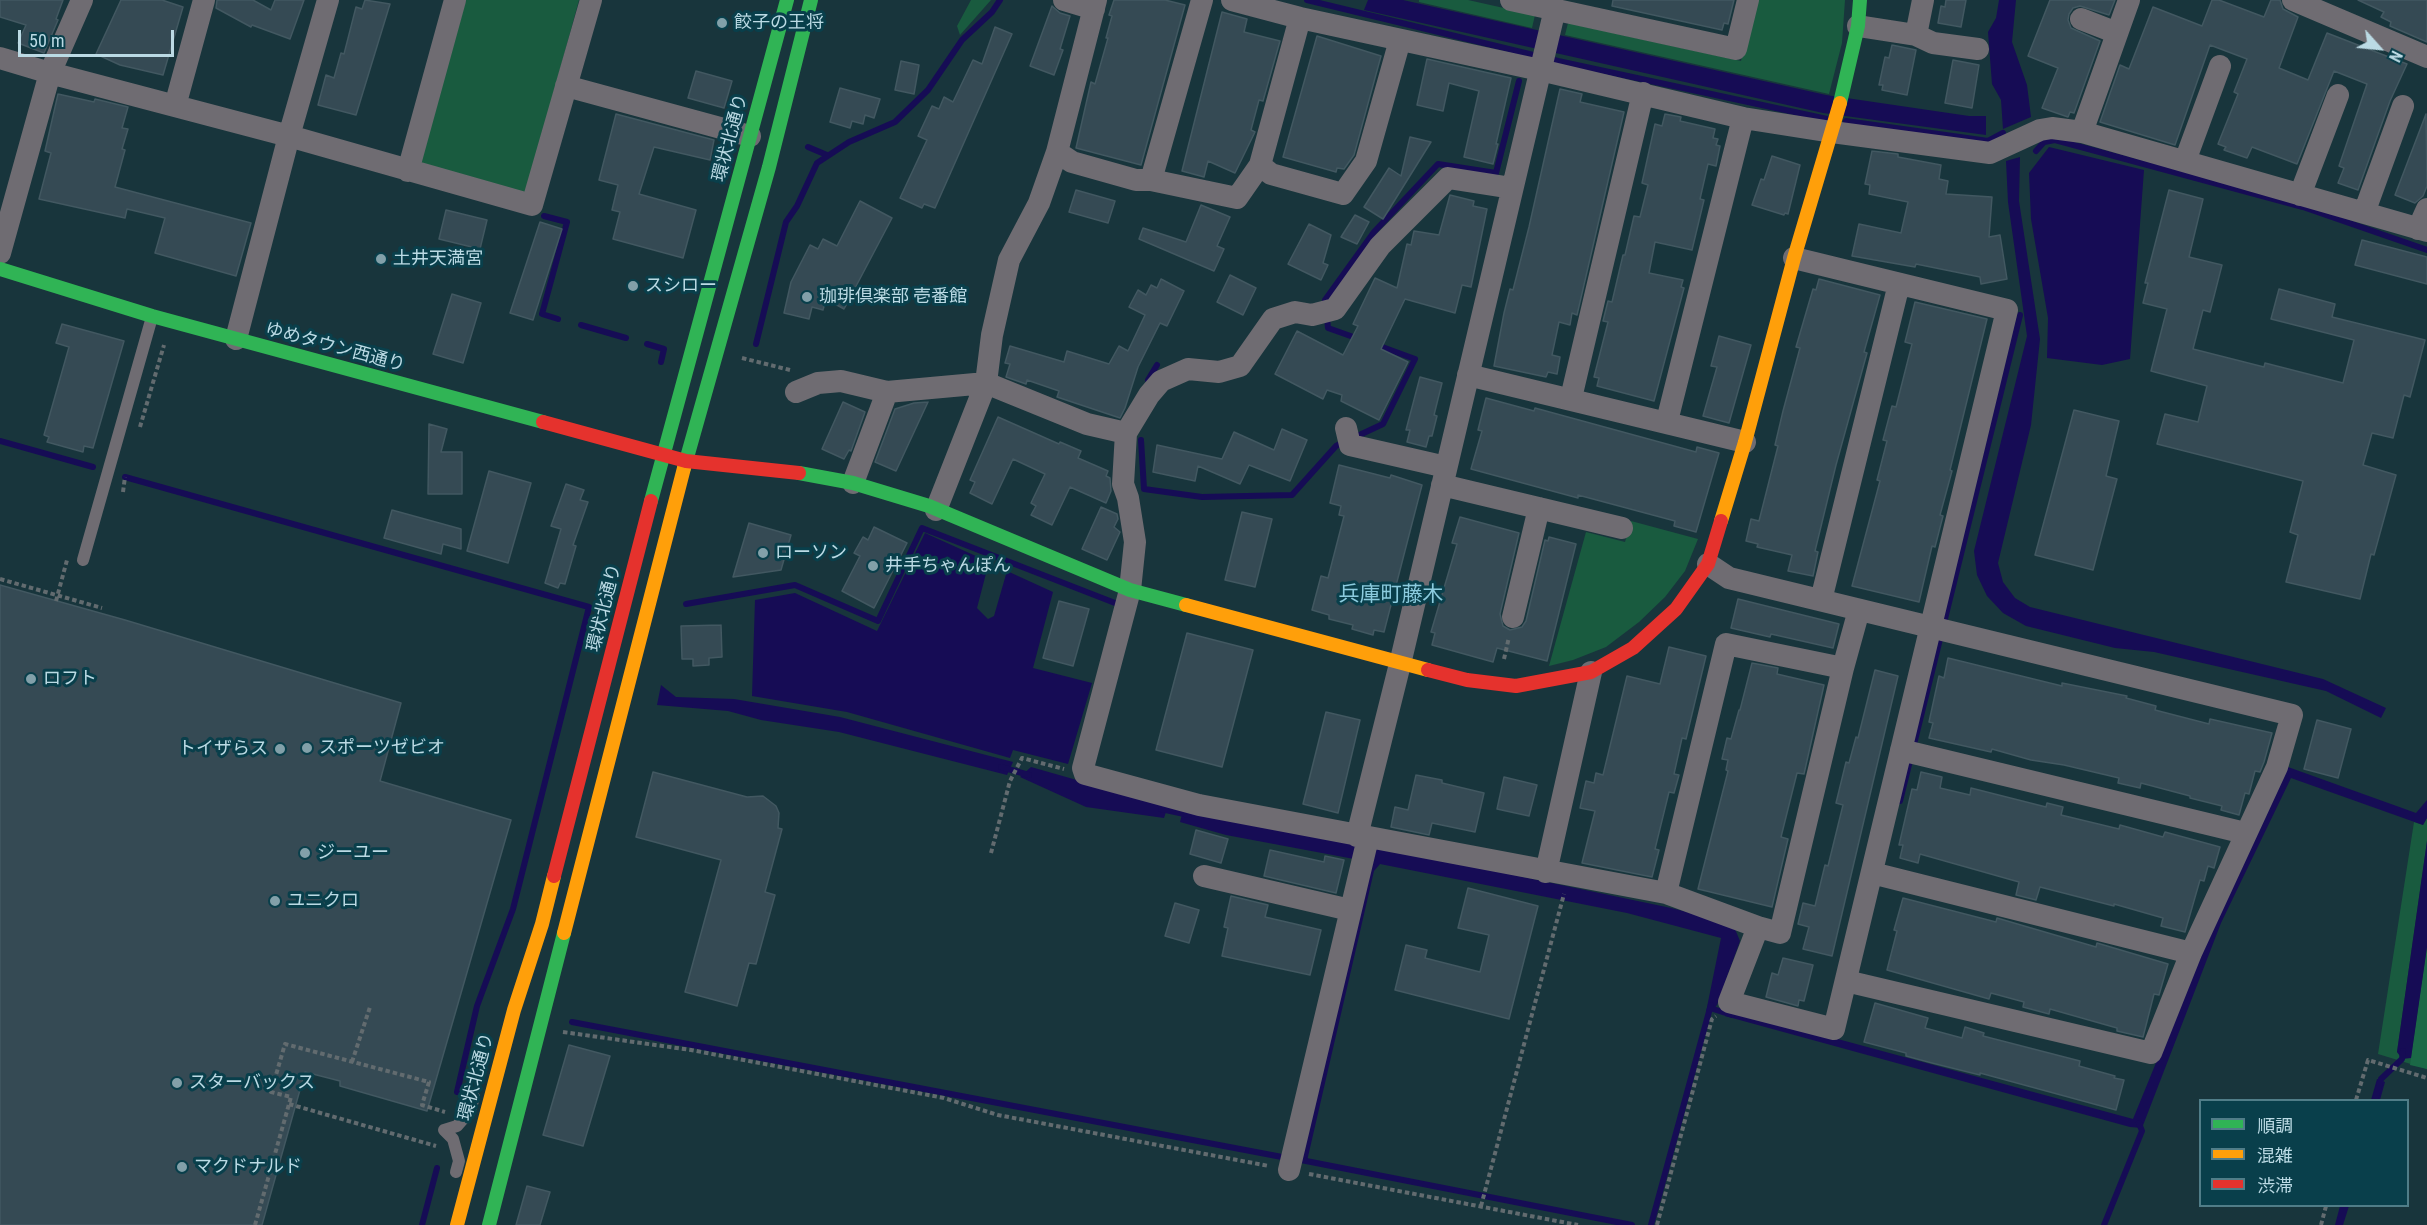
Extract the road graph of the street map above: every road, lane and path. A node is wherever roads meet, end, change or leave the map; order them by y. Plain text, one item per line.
1 (82, 0) edge
2 (204, 0) edge
3 (328, 0) edge
4 (455, 0) edge
5 (591, 0) edge
6 (787, 0) edge
7 (811, 0) edge
8 (1064, 0) edge
9 (1202, 0) edge
10 (1232, 0) edge
11 (1511, 0) edge
12 (1748, 0) edge
13 (1860, 0) edge
14 (1923, 0) edge
15 (2129, 0) edge
16 (2293, 0) edge
17 (1095, 4) edge
18 (1555, 9) junction
19 (1300, 18) junction
20 (2081, 19) dead end
21 (1858, 26) junction
22 (2117, 33) junction
23 (1916, 35) junction
24 (1400, 40) junction
25 (1978, 50) dead end
26 (2427, 57) edge
27 (0, 58) edge
28 (2220, 66) dead end
29 (1540, 70) junction
30 (50, 73) junction
31 (566, 86) junction
32 (1643, 93) junction
33 (2338, 95) dead end
34 (175, 106) junction
35 (2403, 106) dead end
36 (1743, 118) junction
37 (1833, 128) junction
38 (2082, 132) junction
39 (289, 136) junction
40 (750, 136) junction
41 (1057, 152) junction
42 (2185, 161) junction
43 (1260, 165) junction
44 (408, 171) junction
45 (1151, 180) junction
46 (1512, 188) junction
47 (2300, 195) junction
48 (2364, 213) junction
49 (2424, 223) edge
50 (0, 253) edge
51 (1794, 258) junction
52 (0, 269) edge
53 (1899, 284) junction
54 (152, 316) junction
55 (166, 338) dead end
56 (236, 339) junction
57 (738, 357) dead end
58 (1468, 375) junction
59 (818, 383) junction
60 (986, 384) junction
61 (796, 392) dead end
62 (886, 392) junction
63 (1571, 398) junction
64 (1667, 421) junction
65 (139, 430) dead end
66 (1126, 433) junction
67 (1348, 436) dead end
68 (1745, 442) junction
69 (663, 455) junction
70 (686, 461) junction
71 (126, 476) dead end
72 (1444, 476) junction
73 (853, 483) junction
74 (123, 492) dead end
75 (1539, 508) junction
76 (936, 510) junction
77 (1622, 528) dead end
78 (83, 560) dead end
79 (1708, 564) junction
80 (0, 579) edge
81 (1130, 590) junction
82 (1821, 600) junction
83 (102, 608) dead end
84 (1859, 610) junction
85 (1513, 617) joint
86 (1938, 629) junction
87 (1503, 663) dead end
88 (1400, 664) junction
89 (1843, 668) junction
90 (1591, 672) junction
91 (1909, 752) junction
92 (1084, 774) junction
93 (2245, 833) junction
94 (1362, 837) junction
95 (991, 853) dead end
96 (1546, 872) junction
97 (1879, 875) junction
98 (1204, 876) dead end
99 (1666, 893) junction
100 (1562, 903) dead end
101 (1350, 910) junction
102 (542, 924) junction
103 (1758, 927) junction
104 (2191, 953) junction
105 (510, 981) dead end
106 (1853, 982) junction
107 (370, 1007) dead end
108 (1712, 1019) dead end
109 (562, 1032) dead end
110 (352, 1062) junction
111 (2427, 1078) edge
112 (267, 1079) dead end
113 (274, 1081) junction
114 (476, 1089) dead end
115 (2357, 1099) edge
116 (289, 1104) junction
117 (449, 1113) dead end
118 (998, 1115) dead end
119 (440, 1148) dead end
120 (1289, 1170) dead end
121 (454, 1182) dead end
122 (1481, 1206) dead end
123 (2326, 1207) edge
124 (255, 1225) edge
125 (458, 1225) edge
126 (489, 1225) edge
127 (1657, 1225) edge
128 (2321, 1225) edge

1 - 30 street
2 - 34 street
3 - 39 street
4 - 44 street
5 - 31 street
6 - 40 main road, 環状北通り
7 - 70 main road
8 - 17 street
9 - 45 street
10 - 19 street
11 - 18 street
12 - 18 street
13 - 21 main road, ゆめタウン西通り
14 - 23 street
15 - 22 street
16 - 26 street
17 - 41 street
18 - 29 street
19 - 24 street
19 - 43 street
20 - 22 street
21 - 23 street
21 - 37 main road, ゆめタウン西通り
22 - 38 street
23 - 25 street
24 - 29 street
24 - 43 street
27 - 30 street
28 - 42 street
29 - 32 street
29 - 46 street
30 - 34 street
30 - 50 street
31 - 40 street
31 - 44 street
32 - 36 street
32 - 63 street
33 - 47 street
34 - 39 street
35 - 48 street
36 - 37 street
36 - 64 street
37 - 38 street
37 - 51 main road, ゆめタウン西通り
38 - 42 street
39 - 44 street
39 - 56 street
40 - 69 main road, 環状北通り
41 - 45 street
41 - 60 street
42 - 47 street
43 - 45 street
46 - 58 street
46 - 66 street
47 - 48 street
48 - 49 street
51 - 53 street
51 - 68 main road, ゆめタウン西通り
52 - 54 main road, ゆめタウン西通り
53 - 82 street
53 - 86 street
54 - 56 main road, ゆめタウン西通り
54 - 78 lane
55 - 65 path
56 - 69 main road, ゆめタウン西通り
57 - 59 path
58 - 63 street
58 - 72 street
59 - 61 street
59 - 62 street
60 - 62 street
60 - 66 street
60 - 76 street
62 - 73 street
63 - 64 street
64 - 68 street
66 - 81 street
67 - 72 street
68 - 79 main road, ゆめタウン西通り
69 - 70 main road, ゆめタウン西通り
69 - 102 main road, 環状北通り
70 - 73 main road, ゆめタウン西通り
70 - 126 main road
71 - 74 path
72 - 75 street
72 - 88 street
73 - 76 main road, ゆめタウン西通り
75 - 77 street
75 - 85 street
76 - 81 main road, ゆめタウン西通り
79 - 82 street
79 - 90 main road, ゆめタウン西通り
80 - 83 path
81 - 88 main road, ゆめタウン西通り
81 - 92 street
82 - 84 street
84 - 86 street
84 - 89 street
85 - 87 path
86 - 91 street
86 - 93 street
88 - 90 main road, ゆめタウン西通り
88 - 94 street
89 - 99 street
89 - 103 street
90 - 96 street
91 - 93 street
91 - 97 street
92 - 94 street
92 - 95 path
93 - 104 street
94 - 96 street
94 - 101 street
96 - 99 street
97 - 104 street
97 - 106 street
98 - 101 street
99 - 103 street
100 - 122 path
101 - 120 street
102 - 105 lane
102 - 125 main road, 環状北通り
103 - 106 street
104 - 106 street
107 - 110 path
108 - 127 path
109 - 118 path
110 - 113 path
110 - 117 path
111 - 115 path
112 - 113 path
113 - 116 path
114 - 121 lane
116 - 119 path
116 - 124 path
123 - 128 path

